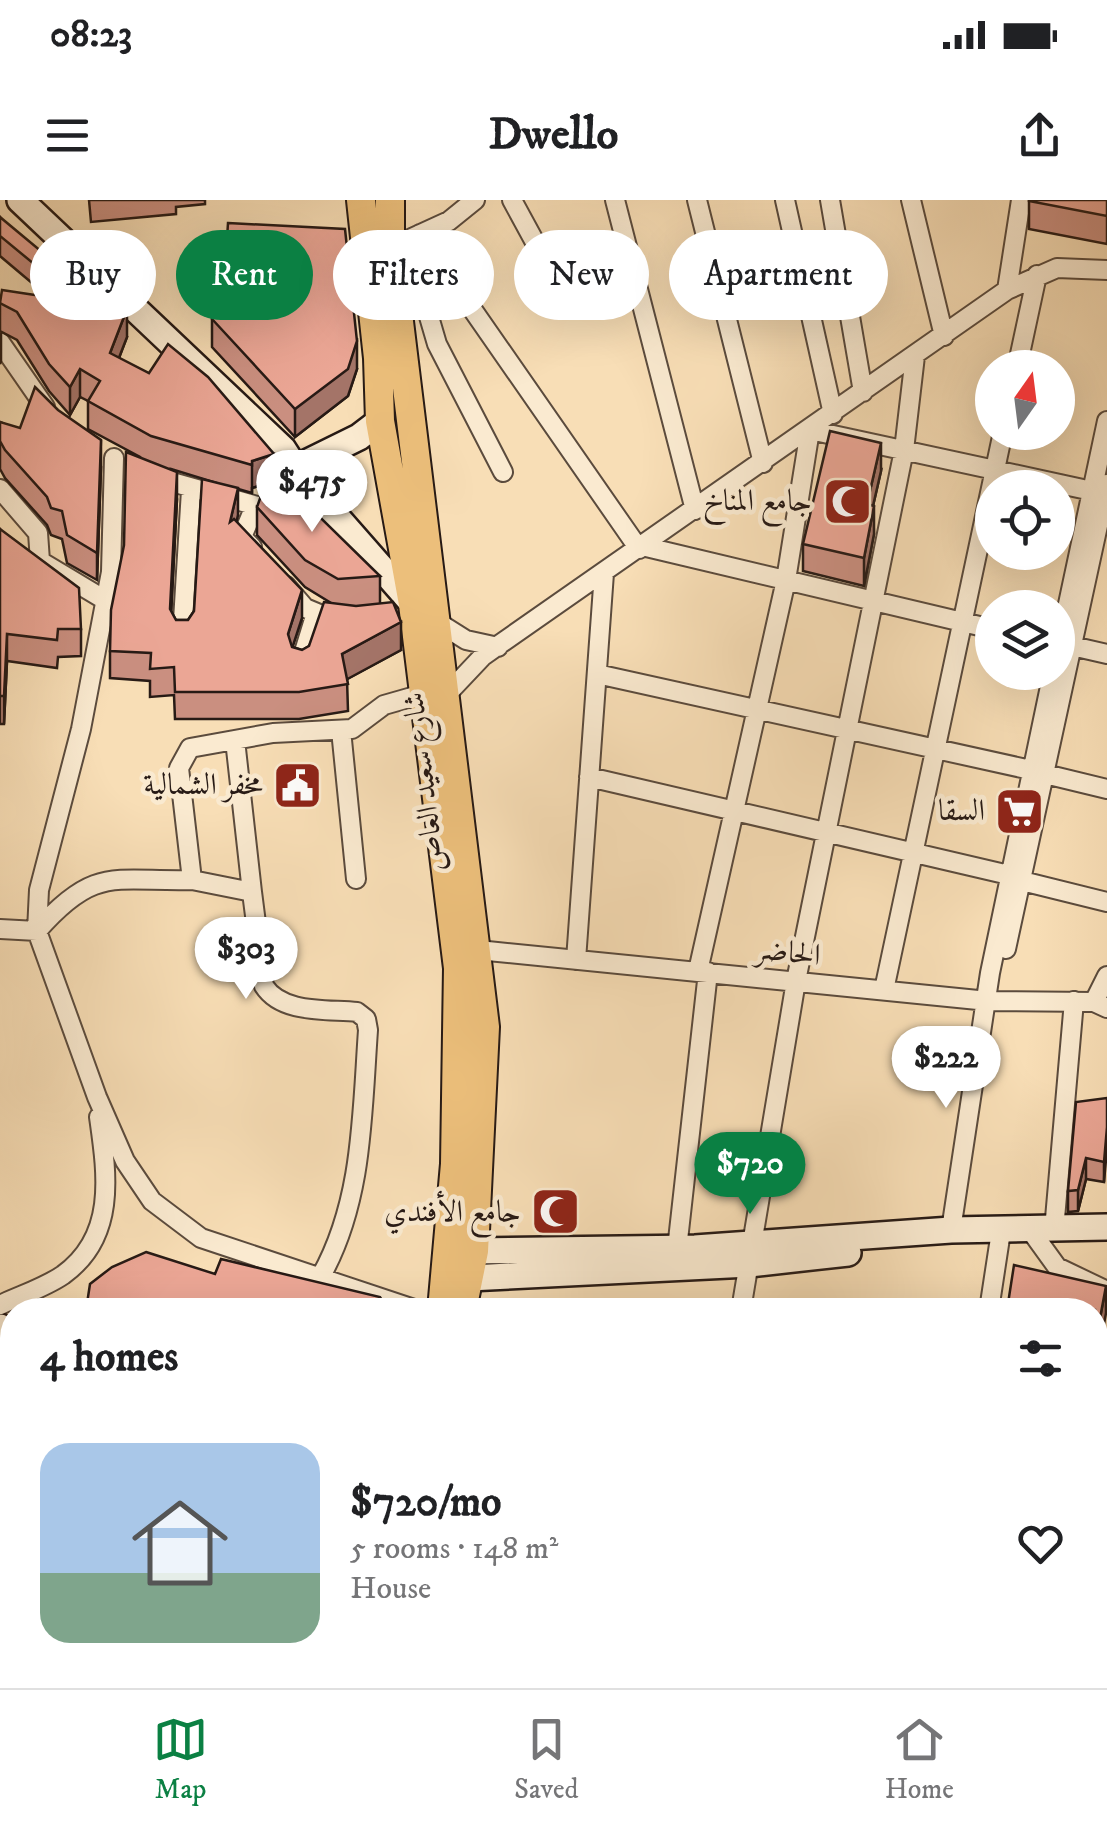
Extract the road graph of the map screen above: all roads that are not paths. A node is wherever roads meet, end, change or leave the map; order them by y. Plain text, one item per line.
1 (20, 200) edge
2 (361, 200) edge
3 (390, 200) edge
4 (475, 200) edge
5 (512, 200) edge
6 (615, 200) edge
7 (698, 200) edge
8 (785, 200) edge
9 (830, 200) edge
10 (911, 200) edge
11 (1021, 200) edge
12 (390, 230) edge
13 (429, 230) edge
14 (528, 230) edge
15 (1107, 270) edge
16 (1037, 274) junction
17 (1007, 290) junction
18 (399, 320) edge
19 (430, 320) edge
20 (480, 320) edge
21 (115, 322) edge
22 (153, 328) junction
23 (944, 336) junction
24 (0, 342) edge
25 (1021, 350) edge
26 (915, 356) junction
27 (14, 361) junction
28 (0, 378) edge
29 (863, 392) junction
30 (832, 414) junction
31 (380, 421) junction
32 (1107, 422) edge
33 (65, 425) edge
34 (810, 430) junction
35 (904, 450) junction
36 (1000, 450) edge
37 (763, 463) junction
38 (293, 464) junction
39 (996, 470) joint
40 (504, 472) dead end
41 (1075, 485) edge
42 (0, 490) edge
43 (191, 490) junction
44 (1103, 490) edge
45 (255, 506) junction
46 (694, 510) junction
47 (640, 548) junction
48 (975, 567) edge
49 (604, 574) junction
50 (786, 580) junction
51 (1075, 597) edge
52 (105, 600) junction
53 (874, 601) junction
54 (407, 608) junction
55 (316, 613) junction
56 (367, 620) edge
57 (963, 622) junction
58 (439, 623) junction
59 (975, 625) edge
60 (182, 638) edge
61 (498, 647) junction
62 (1075, 649) edge
63 (1107, 654) edge
64 (300, 665) edge
65 (597, 674) junction
66 (1050, 690) edge
67 (1054, 690) edge
68 (437, 693) junction
69 (757, 709) junction
70 (848, 729) junction
71 (340, 730) junction
72 (236, 740) junction
73 (936, 749) junction
74 (1038, 772) junction
75 (590, 777) junction
76 (1107, 789) edge
77 (734, 811) junction
78 (827, 832) junction
79 (913, 853) junction
80 (1015, 878) junction
81 (356, 879) dead end
82 (192, 880) junction
83 (252, 892) junction
84 (1107, 902) edge
85 (0, 929) edge
86 (37, 930) junction
87 (478, 950) junction
88 (576, 960) junction
89 (703, 972) junction
90 (1107, 976) edge
91 (796, 981) junction
92 (884, 990) junction
93 (988, 1001) junction
94 (1074, 1002) junction
95 (1100, 1005) edge
96 (97, 1097) junction
97 (138, 1184) junction
98 (108, 1194) junction
99 (1107, 1227) edge
100 (950, 1230) junction
101 (1027, 1233) junction
102 (677, 1248) junction
103 (751, 1254) junction
104 (472, 1264) junction
105 (321, 1276) junction
106 (1105, 1286) edge
107 (17, 1298) edge
108 (383, 1298) edge
109 (443, 1298) edge
110 (465, 1298) edge
111 (743, 1298) edge
112 (995, 1298) edge

1 - 22 main road
2 - 31 main road
3 - 12 main road, شارع سعيد العاص
4 - 13 street
5 - 14 street
6 - 46 street
7 - 37 street
8 - 30 street
9 - 29 street
10 - 23 street
11 - 17 street
15 - 16 street
16 - 17 street
16 - 25 street
17 - 23 street
18 - 58 main road, شارع سعيد العاص
19 - 40 street
20 - 47 street
21 - 22 street
22 - 38 main road
23 - 26 street
24 - 27 street
26 - 29 street
26 - 35 street
27 - 28 street
27 - 33 street
29 - 30 street
30 - 34 street
31 - 38 main road
31 - 54 main road
32 - 44 street
34 - 35 street
34 - 37 street
34 - 50 street
35 - 39 street
35 - 53 street
36 - 39 street
37 - 46 street
38 - 45 street
38 - 54 main road
41 - 44 street
42 - 52 street
43 - 45 street
43 - 52 street
43 - 60 street
44 - 51 street
45 - 55 street
46 - 47 street
47 - 49 street
47 - 50 street
48 - 57 street
49 - 61 street
49 - 65 street
50 - 53 street
50 - 69 street
52 - 86 street
53 - 57 street
53 - 70 street
54 - 68 main road
55 - 56 street
55 - 64 street
57 - 59 street
57 - 73 street
58 - 61 street
58 - 68 main road, شارع سعيد العاص
61 - 68 street
62 - 63 street
65 - 69 street
65 - 75 street
66 - 74 street
67 - 74 street
68 - 71 street
68 - 87 main road, شارع سعيد العاص
68 - 109 main road
69 - 70 street
69 - 77 street
70 - 73 street
70 - 78 street
71 - 72 street
71 - 81 street
72 - 82 street
72 - 83 street
73 - 74 street
73 - 79 street
74 - 76 street
74 - 80 street
75 - 77 street
75 - 88 street
77 - 78 street
77 - 89 street
78 - 79 street
78 - 91 street
79 - 80 street
79 - 92 street
80 - 84 street
80 - 93 street
82 - 83 street
82 - 86 street
83 - 105 street
85 - 86 street
86 - 96 street
87 - 88 street, الحاضر
87 - 104 main road, شارع سعيد العاص
88 - 89 street, الحاضر
89 - 91 street, الحاضر
89 - 102 street
90 - 95 street
91 - 92 street, الحاضر
91 - 103 street
92 - 93 street, الحاضر
93 - 94 street, الحاضر
93 - 100 street
94 - 95 street, الحاضر
94 - 101 street
96 - 97 street
96 - 98 street
97 - 98 street
97 - 105 street
98 - 107 street
99 - 101 main road
100 - 101 main road
100 - 103 main road
101 - 103 main road
101 - 106 street
101 - 112 street
102 - 103 main road
102 - 104 main road
103 - 104 main road
103 - 111 street
104 - 110 main road, شارع سعيد العاص
105 - 108 street

